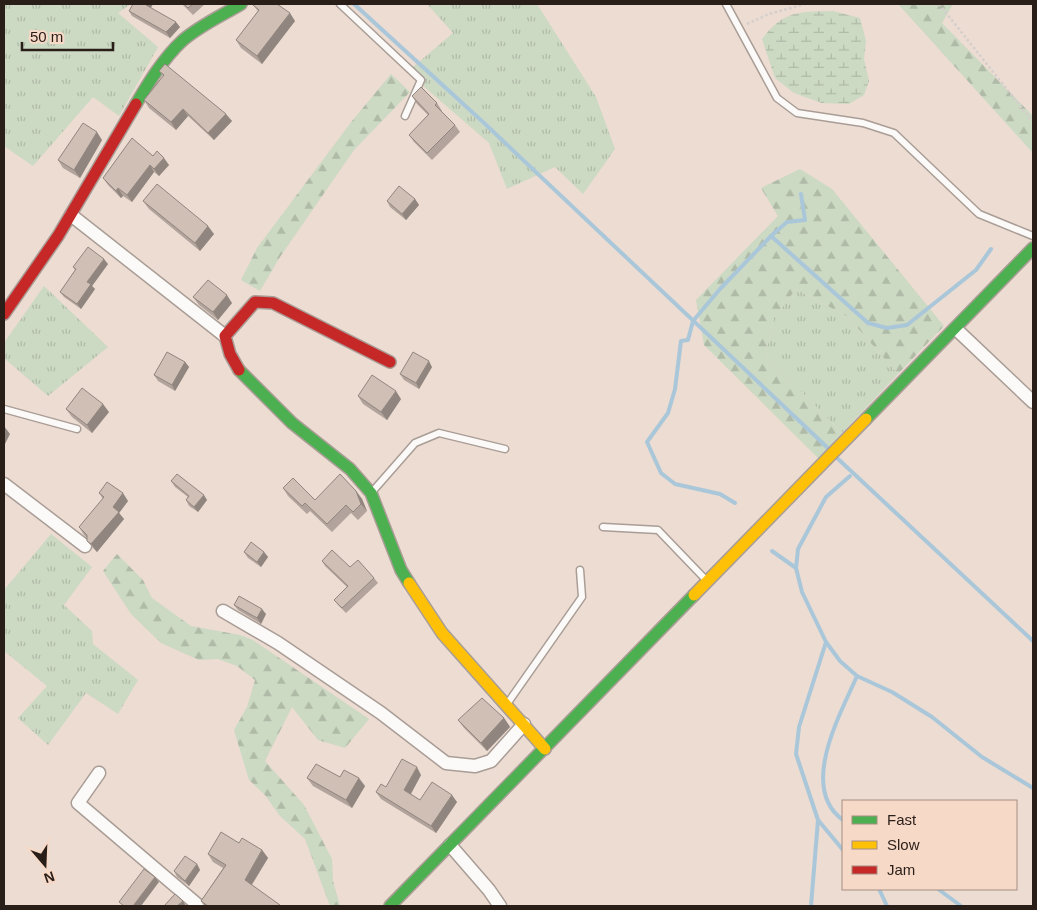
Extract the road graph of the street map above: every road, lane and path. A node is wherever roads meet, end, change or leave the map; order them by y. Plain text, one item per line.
1 (241, 4) edge
2 (340, 4) edge
3 (726, 4) edge
4 (805, 4) edge
5 (939, 4) edge
6 (739, 28) junction
7 (405, 116) dead end
8 (1033, 122) edge
9 (72, 215) junction
10 (1033, 236) edge
11 (1033, 248) edge
12 (4, 314) edge
13 (956, 329) junction
14 (225, 336) junction
15 (390, 362) dead end
16 (1033, 402) edge
17 (4, 408) edge
18 (77, 429) edge
19 (504, 449) dead end
20 (4, 484) edge
21 (371, 492) junction
22 (603, 527) dead end
23 (85, 546) edge
24 (580, 570) dead end
25 (708, 582) junction
26 (223, 610) dead end
27 (506, 705) junction
28 (524, 724) junction
29 (545, 748) junction
30 (98, 773) dead end
31 (450, 845) junction
32 (199, 906) edge
33 (390, 906) edge
34 (500, 906) edge

1 - 9 street
2 - 7 lane
3 - 6 lane
4 - 6 path
5 - 8 path
6 - 10 lane
9 - 12 street
9 - 14 street
11 - 13 street
13 - 16 street
13 - 25 street
14 - 15 street
14 - 21 street
17 - 18 lane
19 - 21 lane
20 - 23 street
21 - 27 street
22 - 25 lane
24 - 27 lane
25 - 29 street
26 - 28 street
27 - 28 street
28 - 29 street
29 - 31 street
30 - 32 street
31 - 33 street
31 - 34 street

